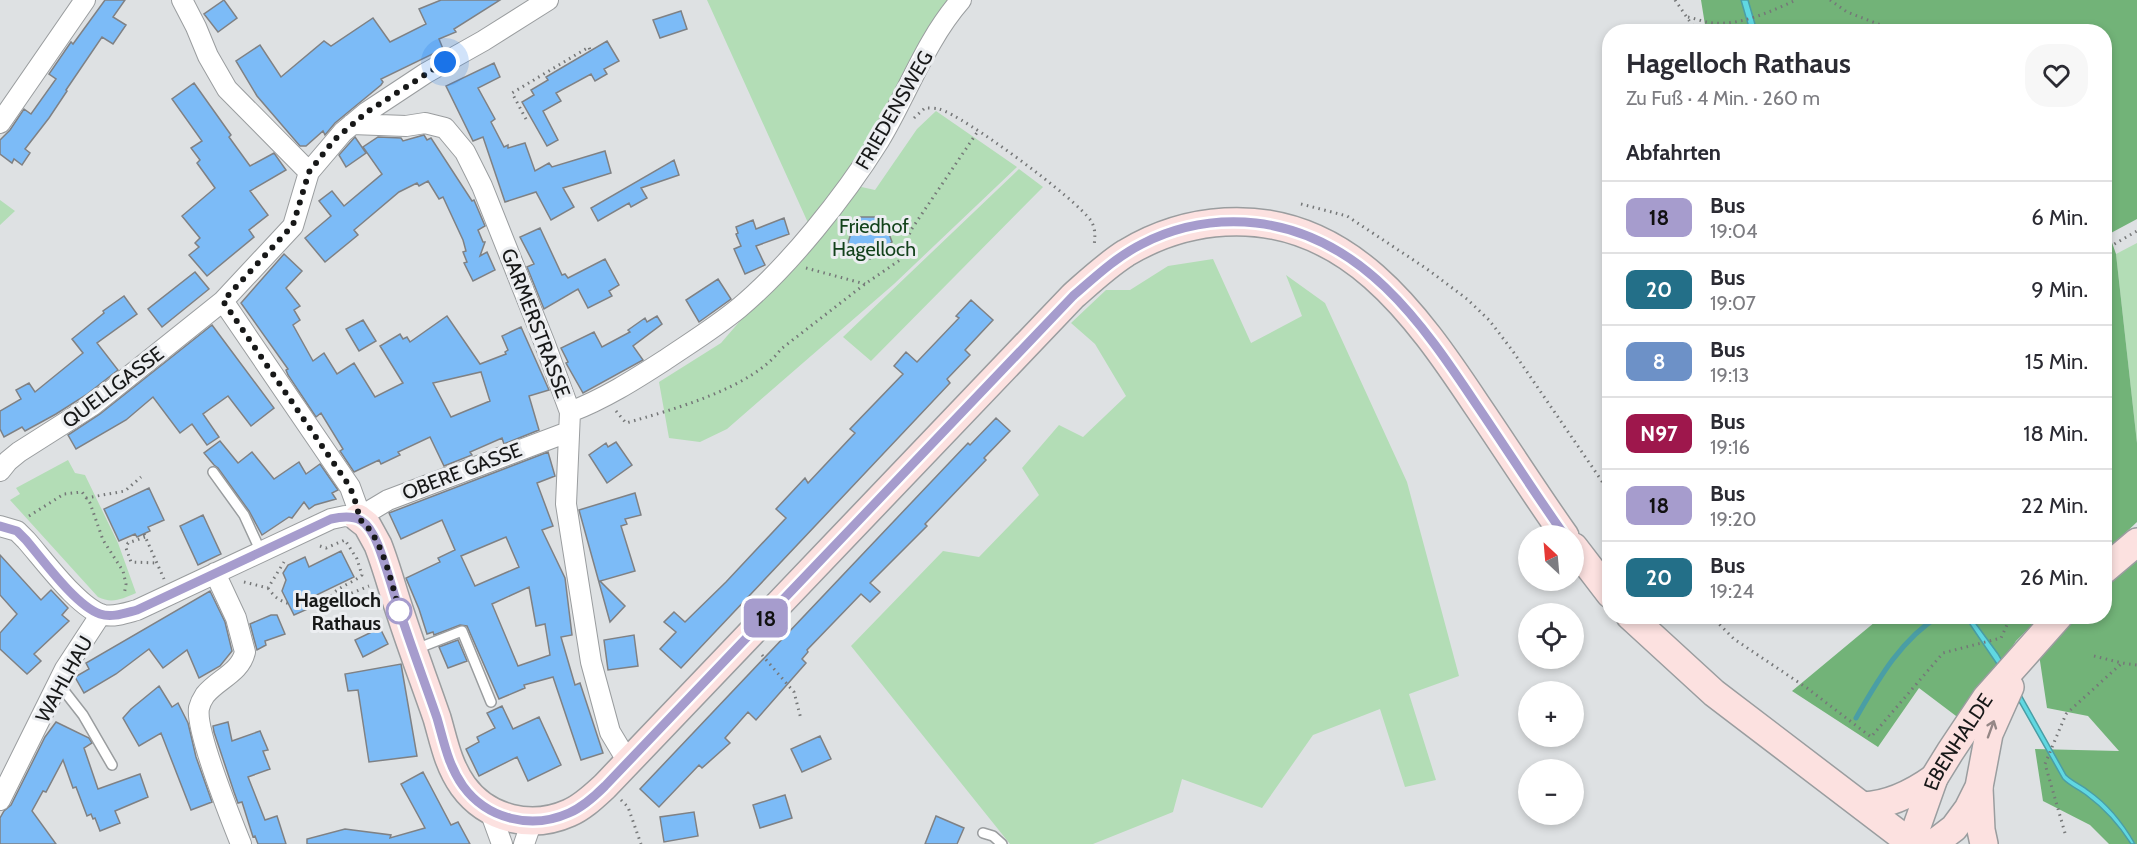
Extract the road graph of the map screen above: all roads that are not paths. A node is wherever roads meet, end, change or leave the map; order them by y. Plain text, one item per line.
1 (85, 0) edge
2 (182, 0) edge
3 (548, 0) edge
4 (961, 0) edge
5 (0, 123) edge
6 (352, 124) junction
7 (309, 172) junction
8 (223, 301) junction
9 (569, 422) junction
10 (0, 471) edge
11 (213, 472) dead end
12 (358, 518) junction
13 (1558, 525) edge
14 (5, 527) edge
15 (2137, 542) edge
16 (261, 552) junction
17 (1584, 560) edge
18 (2112, 563) edge
19 (222, 570) junction
20 (1602, 584) edge
21 (110, 615) junction
22 (1638, 624) edge
23 (2052, 624) edge
24 (413, 650) junction
25 (2027, 654) junction
26 (58, 683) junction
27 (491, 702) dead end
28 (630, 761) junction
29 (112, 765) dead end
30 (1934, 778) junction
31 (1979, 787) junction
32 (0, 800) edge
33 (1863, 806) junction
34 (490, 811) junction
35 (528, 833) edge
36 (983, 833) dead end
37 (241, 844) edge
38 (502, 844) edge
39 (1002, 844) edge
40 (1919, 844) edge
41 (1984, 844) edge

1 - 5 street
2 - 7 street
3 - 6 street
4 - 9 street, FRIEDENSWEG
6 - 7 street
6 - 9 street, GARMERSTRASSE
7 - 8 street, QUELLGASSE
8 - 10 street, QUELLGASSE
8 - 12 street
9 - 12 street, OBERE GASSE
9 - 28 street, GARMERSTRASSE
11 - 16 lane
12 - 16 street
12 - 24 street
13 - 28 street
14 - 21 street
15 - 18 street
16 - 19 street
17 - 20 street
19 - 21 street
19 - 37 street
21 - 26 street, WAHLHAU
22 - 33 street
23 - 25 street, EBENHALDE
24 - 27 lane
24 - 34 street
25 - 30 street, EBENHALDE
31 -> 25 street, EBENHALDE
26 - 29 lane
26 - 32 street, WAHLHAU
28 - 35 street
30 - 33 street
30 - 40 street, EBENHALDE
31 - 40 street, EBENHALDE
31 - 41 street
33 - 40 street
34 - 35 street
34 - 38 street
36 - 39 lane

